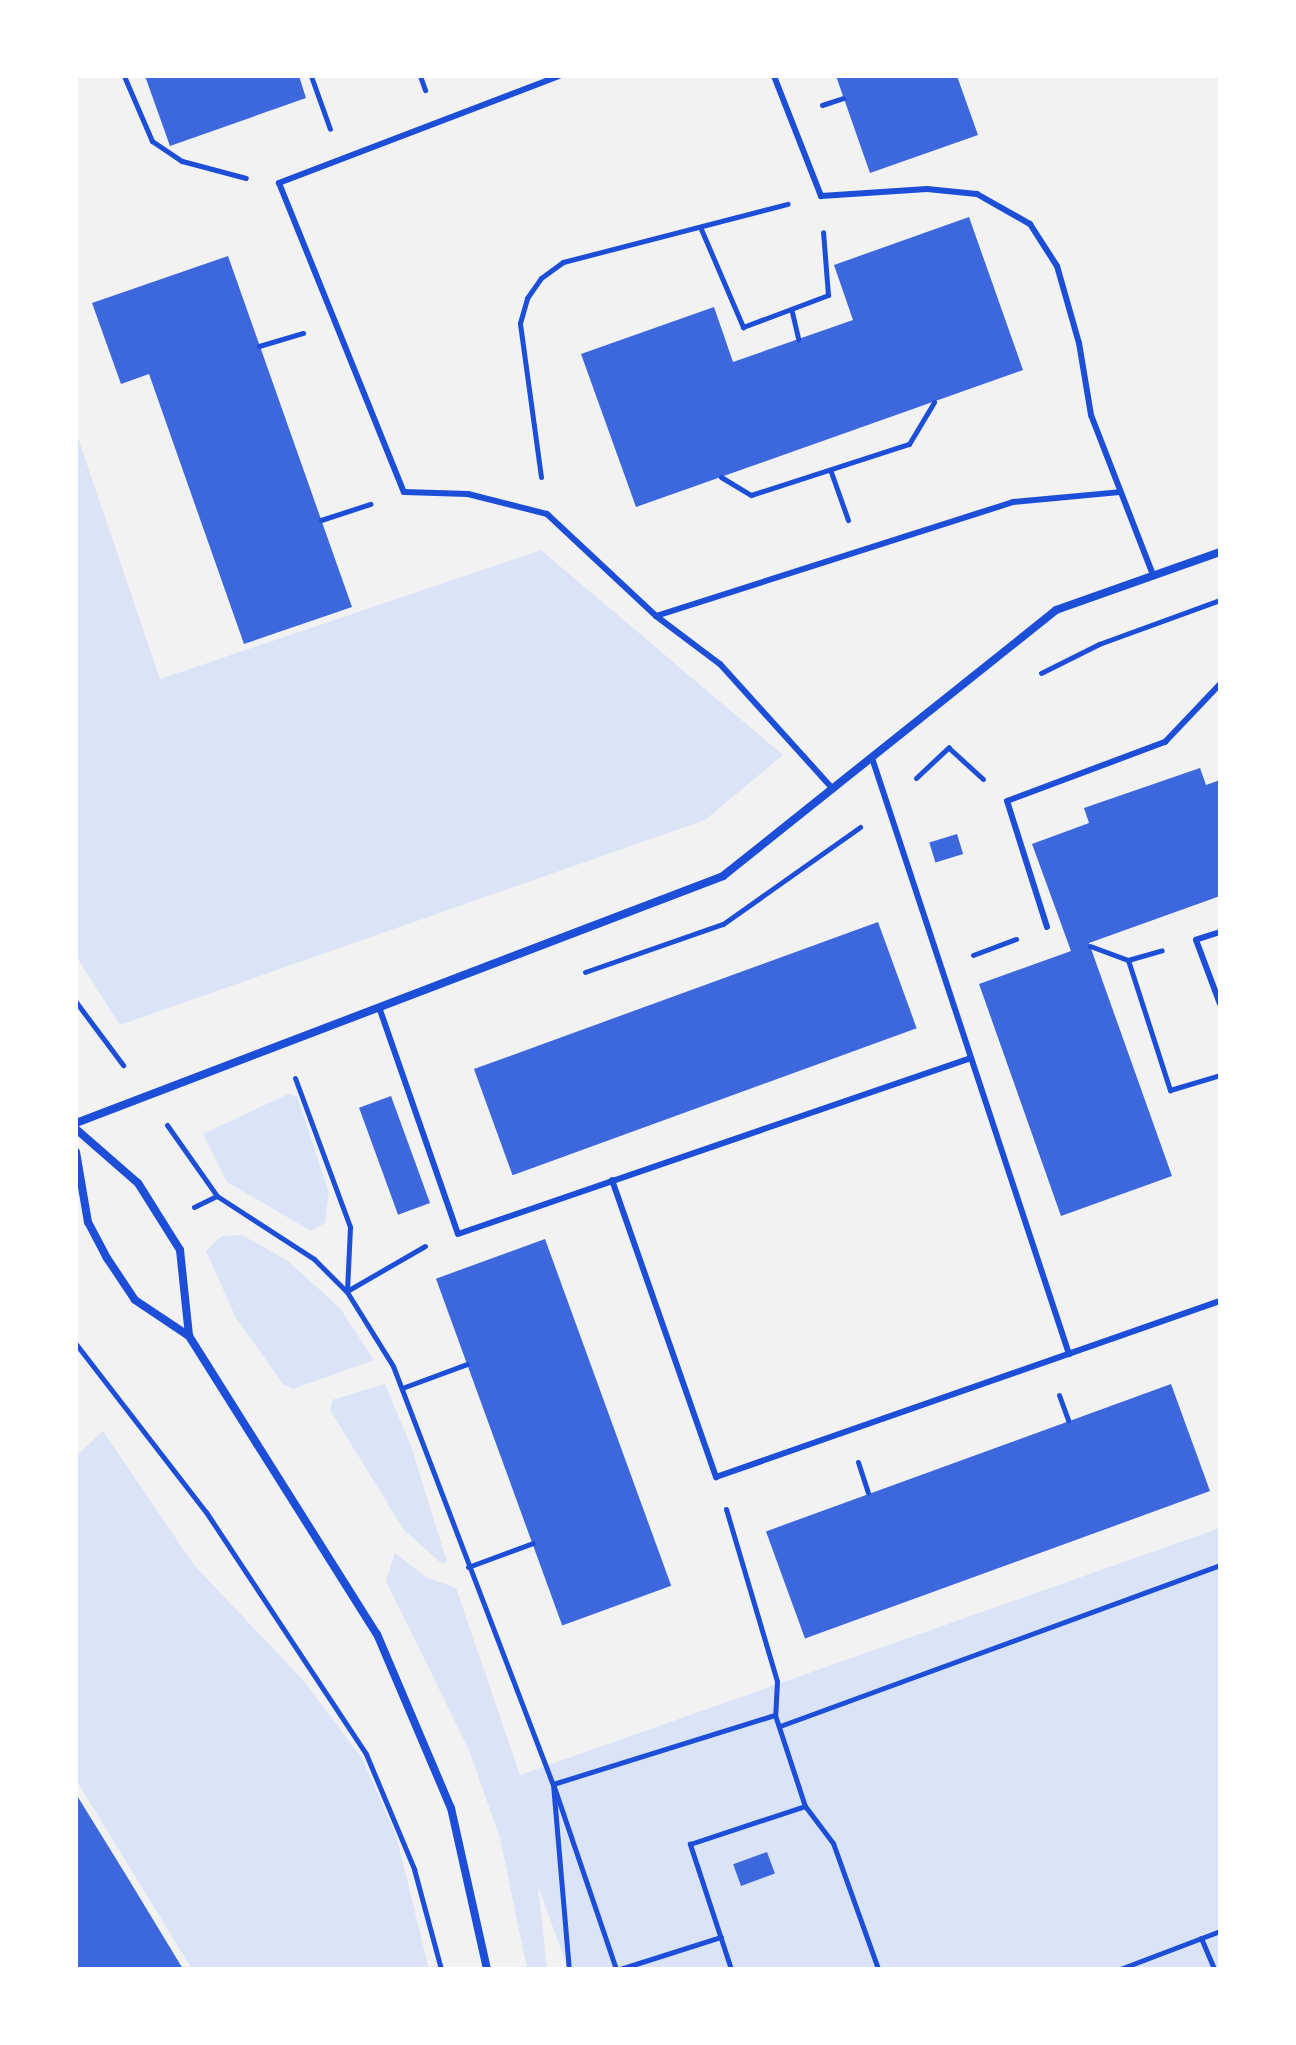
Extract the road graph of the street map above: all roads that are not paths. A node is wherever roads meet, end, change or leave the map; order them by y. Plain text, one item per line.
1 (559, 76) edge
2 (774, 76) edge
3 (1120, 492) junction
4 (1220, 552) edge
5 (1153, 575) junction
6 (656, 616) junction
7 (1220, 684) edge
8 (872, 758) junction
9 (833, 789) junction
10 (1047, 927) dead end
11 (1220, 932) edge
12 (1220, 1004) edge
13 (379, 1007) junction
14 (971, 1058) junction
15 (76, 1126) edge
16 (76, 1152) edge
17 (612, 1180) junction
18 (1220, 1301) edge
19 (189, 1336) junction
20 (1069, 1354) junction
21 (487, 1969) edge

1 - 6 lane
2 - 3 lane
3 - 5 lane
3 - 6 lane
4 - 5 street
5 - 8 street
6 - 9 lane
7 - 10 lane
8 - 9 street
8 - 14 lane
9 - 13 street
11 - 12 lane
13 - 15 street
13 - 17 lane
14 - 17 lane
14 - 20 lane
15 - 19 street
16 - 19 street
17 - 20 lane
18 - 20 lane
19 - 21 street

